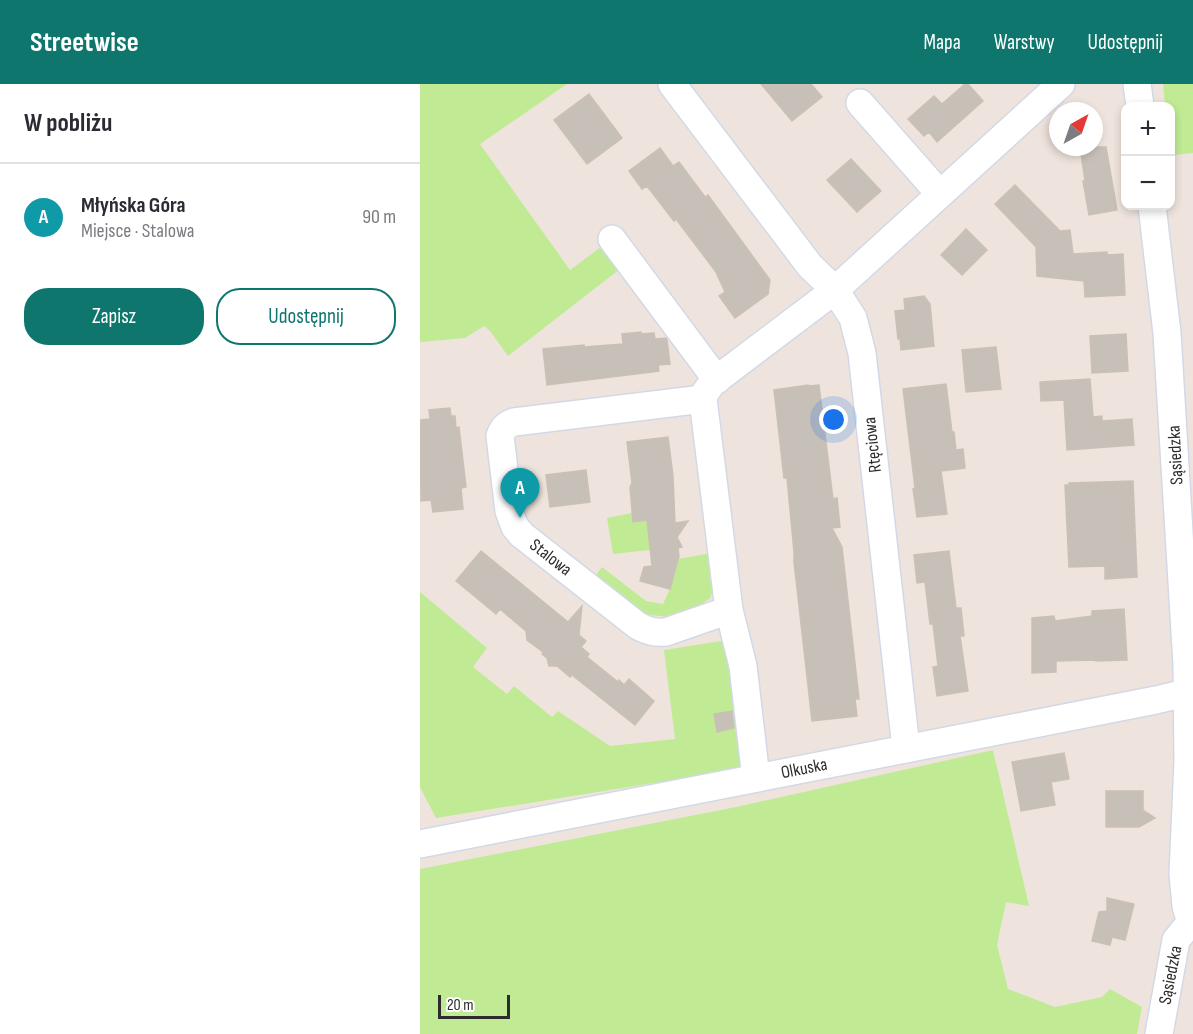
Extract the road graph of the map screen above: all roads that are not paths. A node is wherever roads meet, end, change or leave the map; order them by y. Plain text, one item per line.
1 (672, 84) edge
2 (1061, 84) edge
3 (1137, 84) edge
4 (1139, 102) edge
5 (860, 103) dead end
6 (940, 194) junction
7 (1152, 210) edge
8 (612, 239) dead end
9 (835, 290) junction
10 (710, 389) junction
11 (729, 610) junction
12 (1191, 691) edge
13 (906, 748) junction
14 (756, 778) junction
15 (420, 844) edge
16 (1193, 919) edge
17 (1193, 924) edge
18 (1159, 1034) edge

1 - 9 street
2 - 6 street
3 - 4 street
5 - 6 street
6 - 9 street
7 - 12 street, Sąsiedzka
8 - 10 street
9 - 10 street
9 - 13 street, Rtęciowa
10 - 11 street
10 - 11 street, Stalowa
11 - 14 street
12 - 13 street, Olkuska
12 - 16 street, Sąsiedzka
13 - 14 street, Olkuska
14 - 15 street, Olkuska
17 - 18 street, Sąsiedzka

